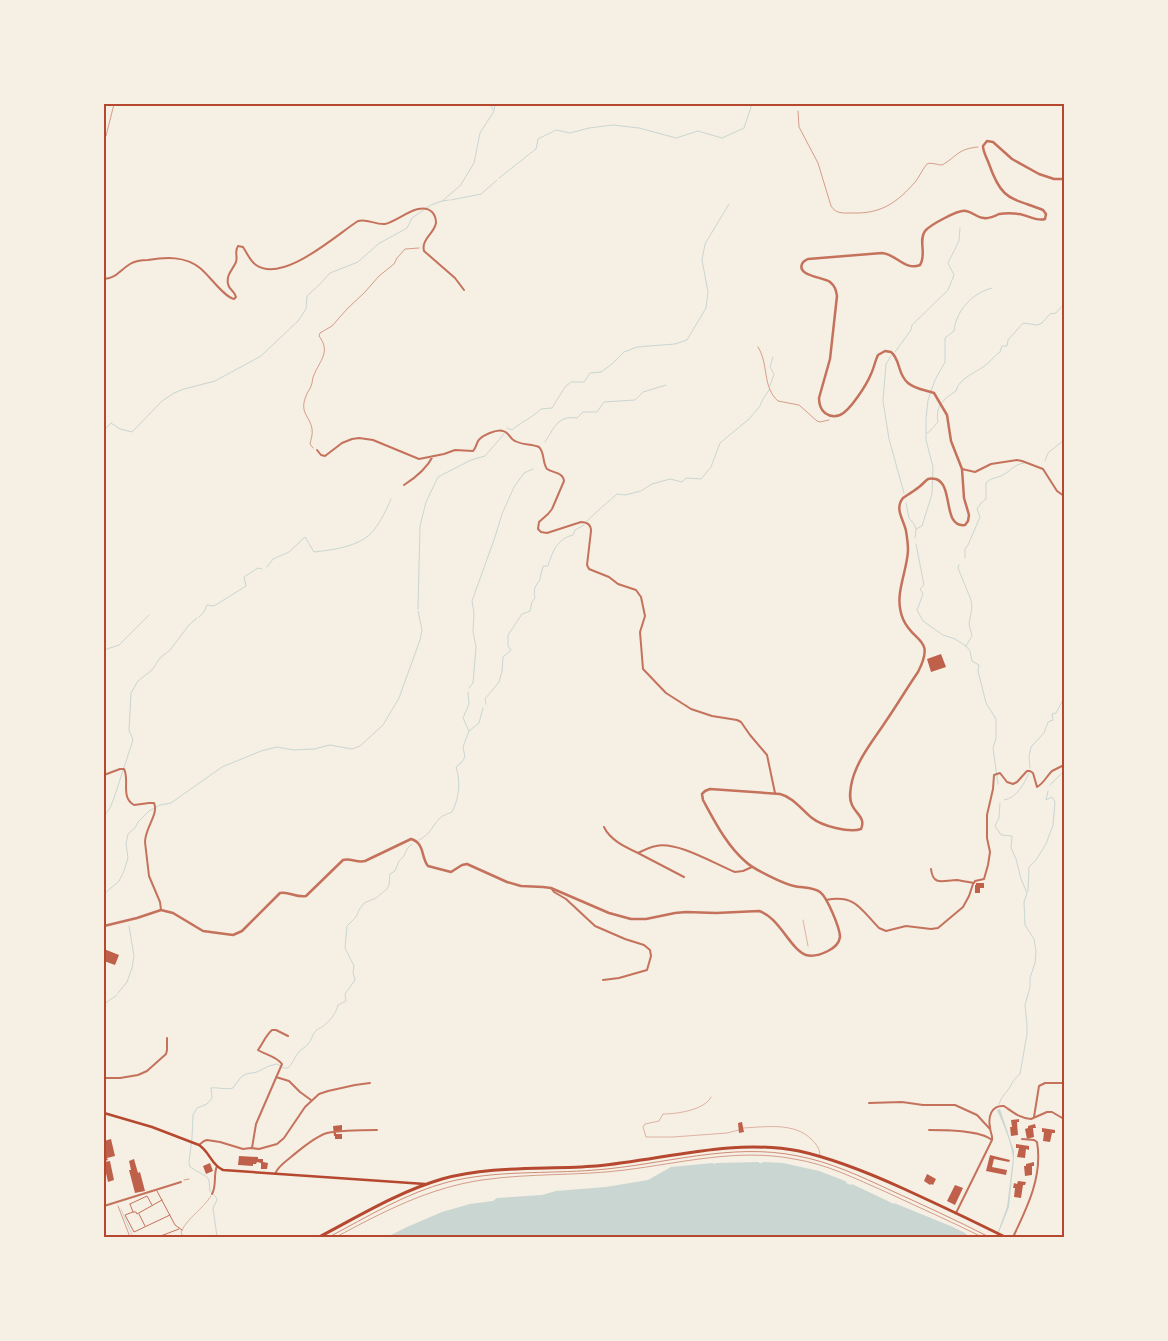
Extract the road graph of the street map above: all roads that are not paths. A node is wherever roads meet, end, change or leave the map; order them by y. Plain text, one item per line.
1 (1064, 179) edge
2 (104, 278) edge
3 (464, 290) dead end
4 (317, 450) road end
5 (433, 456) junction
6 (962, 469) junction
7 (404, 485) dead end
8 (1064, 496) edge
9 (1064, 765) edge
10 (104, 775) edge
11 (775, 793) junction
12 (604, 827) dead end
13 (638, 853) junction
14 (752, 867) junction
15 (931, 869) dead end
16 (684, 877) dead end
17 (974, 883) junction
18 (552, 888) junction
19 (826, 900) junction
20 (162, 910) junction
21 (803, 920) dead end
22 (104, 926) edge
23 (808, 946) dead end
24 (807, 950) dead end
25 (806, 954) junction
26 (604, 980) dead end
27 (288, 1036) dead end
28 (167, 1038) dead end
29 (276, 1077) junction
30 (104, 1078) edge
31 (370, 1083) dead end
32 (1064, 1083) edge
33 (711, 1097) dead end
34 (311, 1100) junction
35 (869, 1103) dead end
36 (104, 1117) edge
37 (1034, 1117) junction
38 (1064, 1119) edge
39 (743, 1128) dead end
40 (990, 1129) junction
41 (377, 1130) dead end
42 (739, 1130) dead end
43 (930, 1130) dead end
44 (104, 1134) edge
45 (1022, 1139) dead end
46 (992, 1140) junction
47 (200, 1145) junction
48 (252, 1148) junction
49 (820, 1156) junction
50 (216, 1166) junction
51 (275, 1174) junction
52 (180, 1182) road end
53 (425, 1184) junction
54 (157, 1190) junction
55 (213, 1192) joint
56 (162, 1200) junction
57 (129, 1203) junction
58 (104, 1206) edge
59 (152, 1206) junction
60 (133, 1212) junction
61 (138, 1213) junction
62 (956, 1213) junction
63 (170, 1215) junction
64 (145, 1227) junction
65 (181, 1230) junction
66 (1003, 1236) edge
67 (158, 1237) edge
68 (183, 1237) edge
69 (319, 1237) edge
70 (1013, 1237) edge

1 - 6 street
2 - 3 street
4 - 5 street
5 - 7 street
5 - 11 street
6 - 8 street
6 - 11 street
9 - 17 street
10 - 20 street
11 - 14 street
12 - 13 street
13 - 14 street
13 - 16 street
14 - 19 street
15 - 17 street
17 - 19 street
18 - 20 street
18 - 25 street
18 - 26 street
19 - 25 street
20 - 22 street
21 - 23 lane
24 - 25 street
27 - 29 street
28 - 30 street
29 - 34 street
29 - 48 street
31 - 34 street
32 - 37 street
33 - 42 lane
34 - 48 street
35 - 40 street
36 - 44 street
36 - 47 main road
37 - 38 street
37 - 40 street
39 - 49 lane
40 - 46 street
41 - 51 street
43 - 46 street
45 - 70 street
46 - 62 street
47 - 48 street
47 - 50 main road
49 - 53 main road
49 - 62 main road
50 - 51 main road
50 - 55 street
51 - 53 main road
52 - 54 street
53 - 69 main road
54 - 56 street
54 - 57 street
55 - 65 lane
56 - 59 street
56 - 63 street
57 - 58 street
57 - 59 street
57 - 60 street
59 - 61 street
60 - 61 street
60 - 64 street
61 - 64 street
62 - 66 main road
63 - 64 street
63 - 65 street
65 - 67 street
65 - 68 lane

